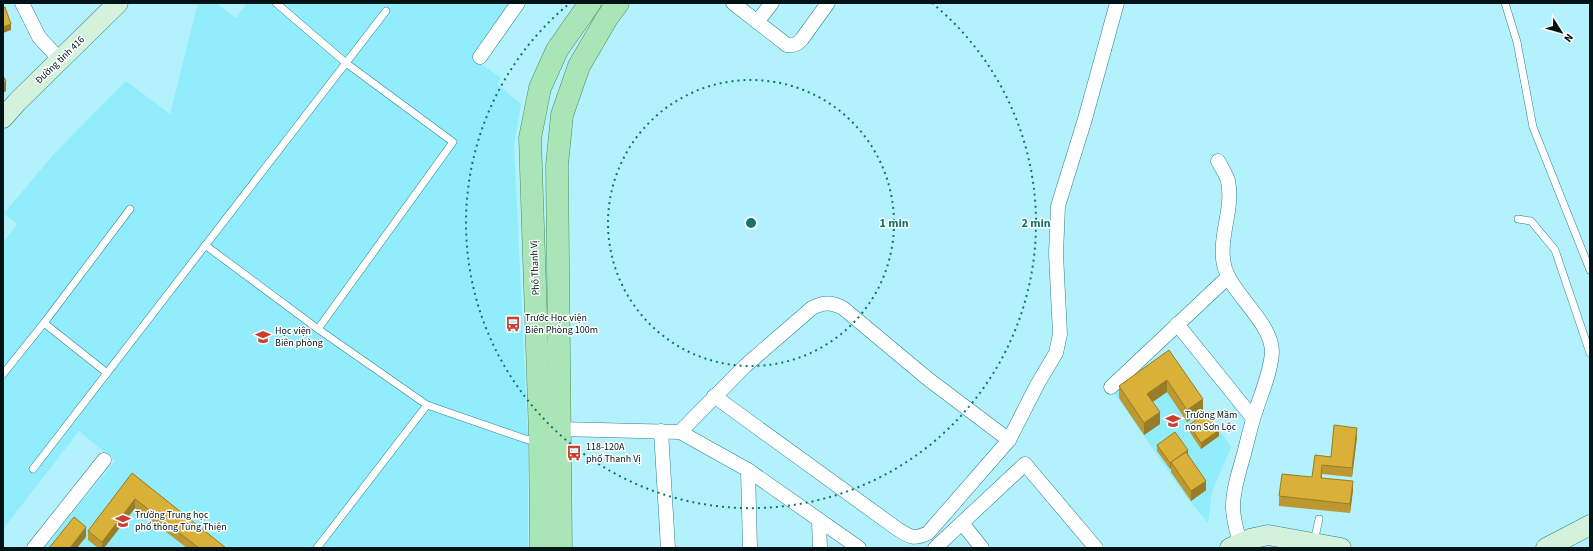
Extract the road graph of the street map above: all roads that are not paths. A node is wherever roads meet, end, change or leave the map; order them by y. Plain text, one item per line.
1 (22, 3) edge
2 (118, 3) edge
3 (276, 3) edge
4 (518, 3) edge
5 (590, 3) edge
6 (618, 3) edge
7 (733, 3) edge
8 (772, 3) edge
9 (828, 3) edge
10 (1117, 3) edge
11 (1505, 3) edge
12 (386, 11) dead end
13 (757, 22) junction
14 (480, 57) dead end
15 (60, 60) junction
16 (346, 63) junction
17 (3, 118) edge
18 (1218, 162) dead end
19 (130, 209) dead end
20 (1518, 219) dead end
21 (205, 245) junction
22 (1590, 270) edge
23 (1228, 277) junction
24 (44, 323) junction
25 (1176, 324) junction
26 (318, 329) junction
27 (1590, 353) edge
28 (107, 373) junction
29 (3, 374) edge
30 (1111, 387) dead end
31 (714, 396) junction
32 (427, 405) junction
33 (1253, 418) junction
34 (661, 431) junction
35 (549, 432) junction
36 (680, 432) junction
37 (1009, 440) junction
38 (104, 460) dead end
39 (33, 469) dead end
40 (748, 470) junction
41 (1319, 519) dead end
42 (820, 520) junction
43 (962, 523) junction
44 (1590, 525) edge
45 (1314, 543) junction
46 (1088, 546) edge
47 (1235, 546) edge
48 (34, 548) edge
49 (317, 548) edge
50 (541, 548) edge
51 (561, 548) edge
52 (668, 548) edge
53 (750, 548) edge
54 (820, 548) edge
55 (859, 548) edge
56 (935, 548) edge
57 (982, 548) edge
58 (1341, 548) edge
59 (1546, 548) edge

1 - 15 street
2 - 15 main road, Đường tỉnh 416
3 - 16 lane
4 - 14 street
5 - 35 main road, Phố Thanh Vị
6 - 35 main road, Phố Thanh Vị
7 - 13 street
8 - 13 street
9 - 13 street
10 - 37 street
11 - 22 lane
12 - 16 lane
15 - 17 main road, Đường tỉnh 416
16 - 21 lane
16 - 26 lane
18 - 23 street
19 - 24 lane
20 - 27 lane
21 - 26 lane
21 - 28 lane
23 - 25 street
23 - 33 street
24 - 28 lane
24 - 29 lane
25 - 30 street
25 - 33 street
26 - 32 lane
28 - 39 lane
31 - 36 street
31 - 37 street
31 - 37 street
32 - 35 lane
32 - 49 lane
33 - 47 street
34 - 35 street
34 - 36 street
34 - 52 street
35 - 50 main road, Phố Thanh Vị
35 - 51 main road, Phố Thanh Vị
36 - 40 street
38 - 48 street
40 - 42 street
40 - 53 street
41 - 45 lane
42 - 54 street
42 - 55 street
43 - 46 street
43 - 56 street
43 - 57 street
44 - 59 main road
45 - 47 main road
45 - 58 main road

